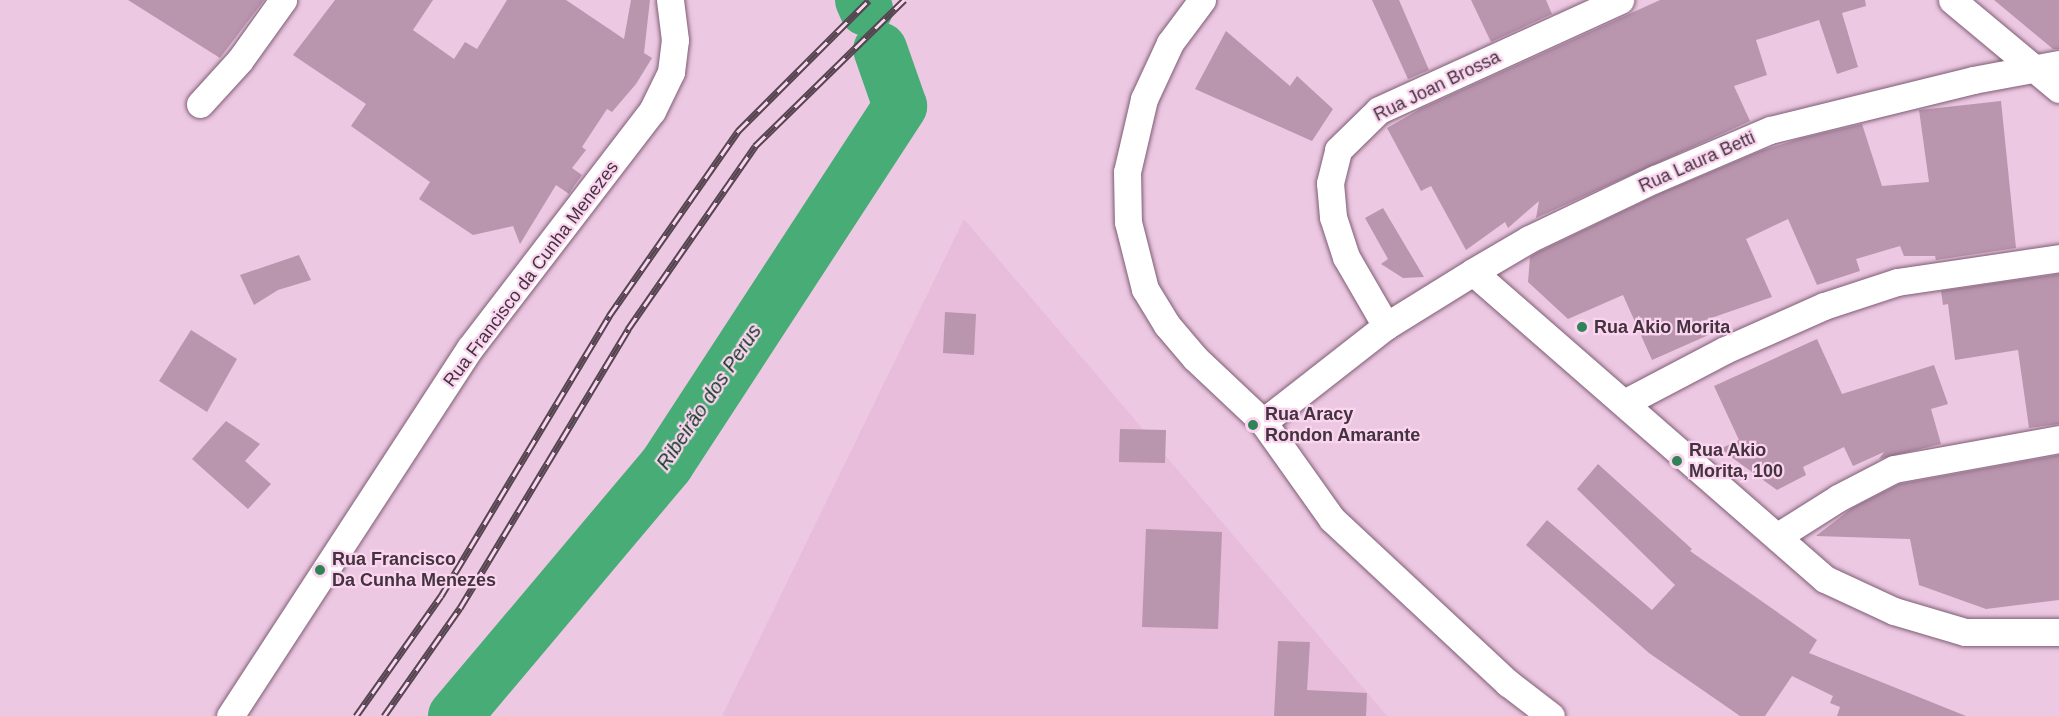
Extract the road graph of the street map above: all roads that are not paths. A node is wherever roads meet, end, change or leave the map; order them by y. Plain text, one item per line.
1 (284, 0) edge
2 (670, 0) edge
3 (1202, 0) edge
4 (1620, 0) edge
5 (1952, 0) edge
6 (2047, 66) edge
7 (2059, 89) edge
8 (200, 104) dead end
9 (2059, 258) edge
10 (1473, 272) junction
11 (1386, 327) junction
12 (1624, 403) junction
13 (1263, 422) junction
14 (2059, 439) edge
15 (1778, 536) junction
16 (2059, 632) edge
17 (230, 716) edge
18 (1551, 716) edge

1 - 8 street
2 - 17 street, Rua Francisco da Cunha Menezes
3 - 13 street
4 - 11 street, Rua Joan Brossa
5 - 6 street
6 - 7 street
6 - 10 street, Rua Laura Betti
9 - 12 street
10 - 11 street, Rua Laura Betti
10 - 12 street
11 - 13 street
12 - 15 street
13 - 18 street
14 - 15 street
15 - 16 street

